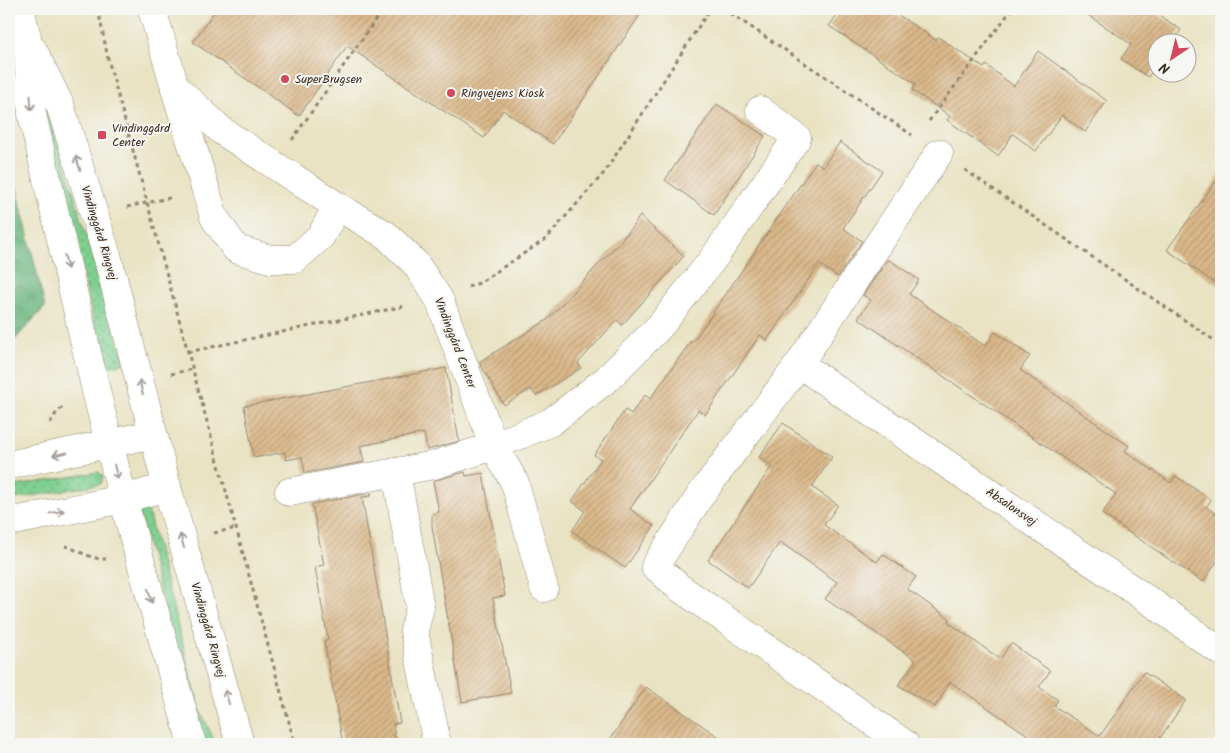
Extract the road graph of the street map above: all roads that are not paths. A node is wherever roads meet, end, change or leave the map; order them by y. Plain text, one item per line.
1 (20, 9) edge
2 (152, 9) edge
3 (27, 37) junction
4 (175, 88) junction
5 (760, 110) dead end
6 (939, 153) road end
7 (336, 206) junction
8 (799, 364) junction
9 (153, 434) junction
10 (108, 444) junction
11 (494, 446) junction
12 (9, 465) edge
13 (396, 472) junction
14 (166, 487) junction
15 (289, 492) dead end
16 (123, 499) junction
17 (9, 522) edge
18 (544, 588) dead end
19 (1221, 652) edge
20 (192, 744) edge
21 (240, 744) edge
22 (437, 744) edge
23 (905, 744) edge

1 - 3 street, Vindinggård Ringvej
2 - 4 street
9 -> 3 street, Vindinggård Ringvej
3 -> 10 street, Vindinggård Ringvej
4 - 7 street, Vindinggård Center
4 - 7 street
5 - 11 street
6 - 8 street
7 - 11 street, Vindinggård Center
8 - 19 street, Absalonsvej
8 - 23 street
9 - 10 street
9 - 14 street, Vindinggård Ringvej
10 -> 12 street
10 -> 16 street, Vindinggård Ringvej
11 - 13 street
11 - 18 street, Vindinggård Center
13 - 15 street
13 - 22 street
14 - 16 street
21 -> 14 street, Vindinggård Ringvej
17 -> 16 street
16 -> 20 street, Vindinggård Ringvej

